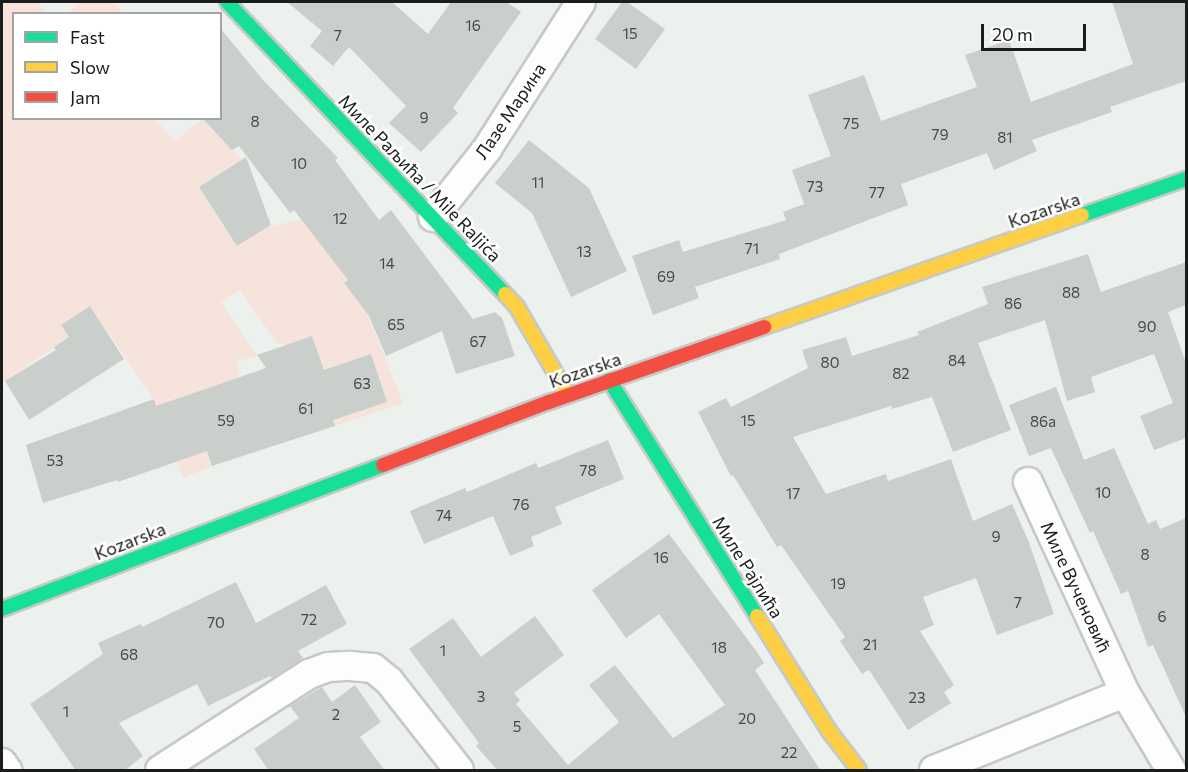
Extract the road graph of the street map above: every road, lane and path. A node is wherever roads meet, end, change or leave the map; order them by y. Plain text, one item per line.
1 (226, 2) edge
2 (581, 2) edge
3 (1186, 179) edge
4 (433, 217) junction
5 (609, 380) junction
6 (568, 395) junction
7 (1028, 482) dead end
8 (2, 609) edge
9 (1125, 693) junction
10 (2, 763) edge
11 (7, 771) edge
12 (160, 771) edge
13 (459, 771) edge
14 (859, 771) edge
15 (934, 771) edge
16 (1171, 771) edge

1 - 4 street, Миле Раљића / Mile Raljića
2 - 4 street, Лазе Марина
3 - 5 street, Kozarska
4 - 6 street, Миле Раљића / Mile Raljića
5 - 6 street, Kozarska
5 - 14 street, Миле Рајлића
6 - 8 street, Kozarska
7 - 9 street, Миле Вученовић
9 - 15 street
9 - 16 street, Миле Вученовић
10 - 11 street
12 - 13 street

